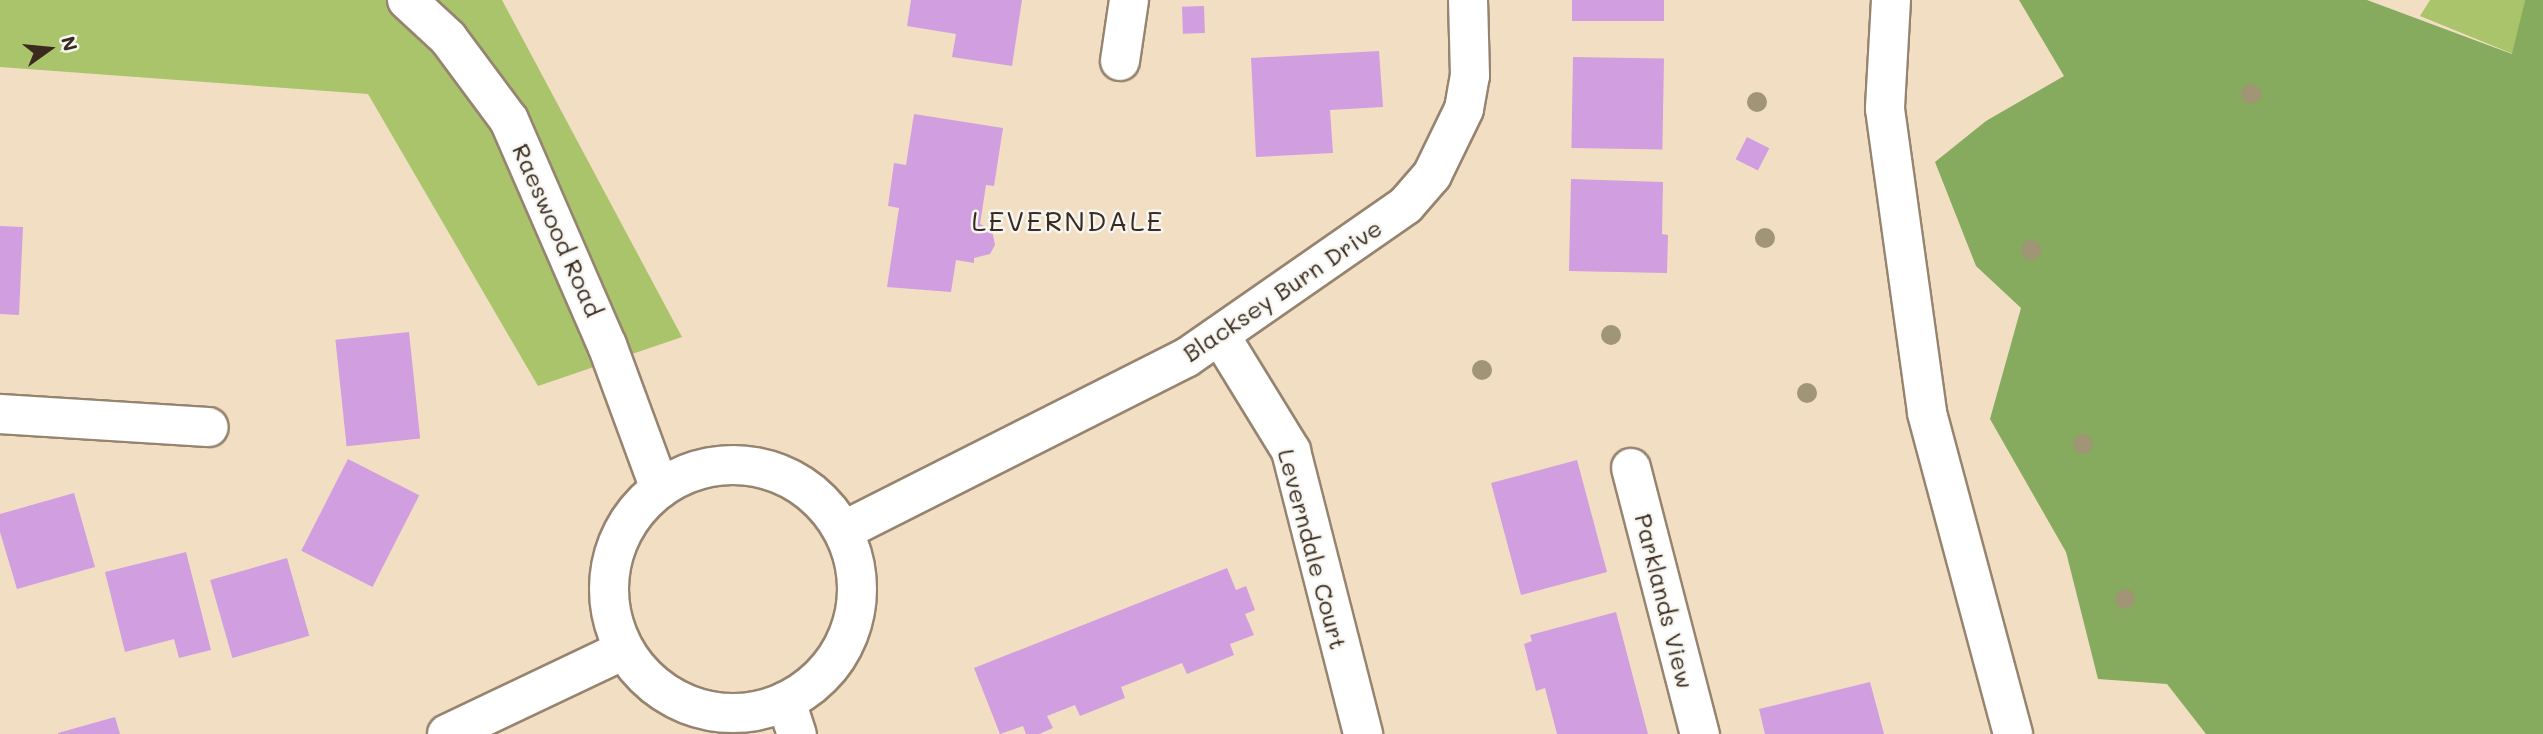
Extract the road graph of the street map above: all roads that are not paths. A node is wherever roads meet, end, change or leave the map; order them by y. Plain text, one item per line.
1 (407, 0) edge
2 (1129, 0) edge
3 (1468, 0) edge
4 (1891, 0) edge
5 (1120, 61) dead end
6 (1221, 337) junction
7 (0, 414) edge
8 (209, 427) dead end
9 (1631, 468) dead end
10 (660, 489) junction
11 (845, 530) junction
12 (624, 650) junction
13 (791, 718) edge
14 (447, 734) edge
15 (1363, 734) edge
16 (1700, 734) edge
17 (2013, 734) edge

1 - 10 street, Raeswood Road
2 - 5 street
3 - 6 street, Blacksey Burn Drive
4 - 17 street
6 - 11 street, Blacksey Burn Drive
6 - 15 street, Leverndale Court
7 - 8 street
9 - 16 street, Parklands View
10 - 11 street
10 - 12 street
11 - 13 street
12 - 13 street
12 - 14 street

